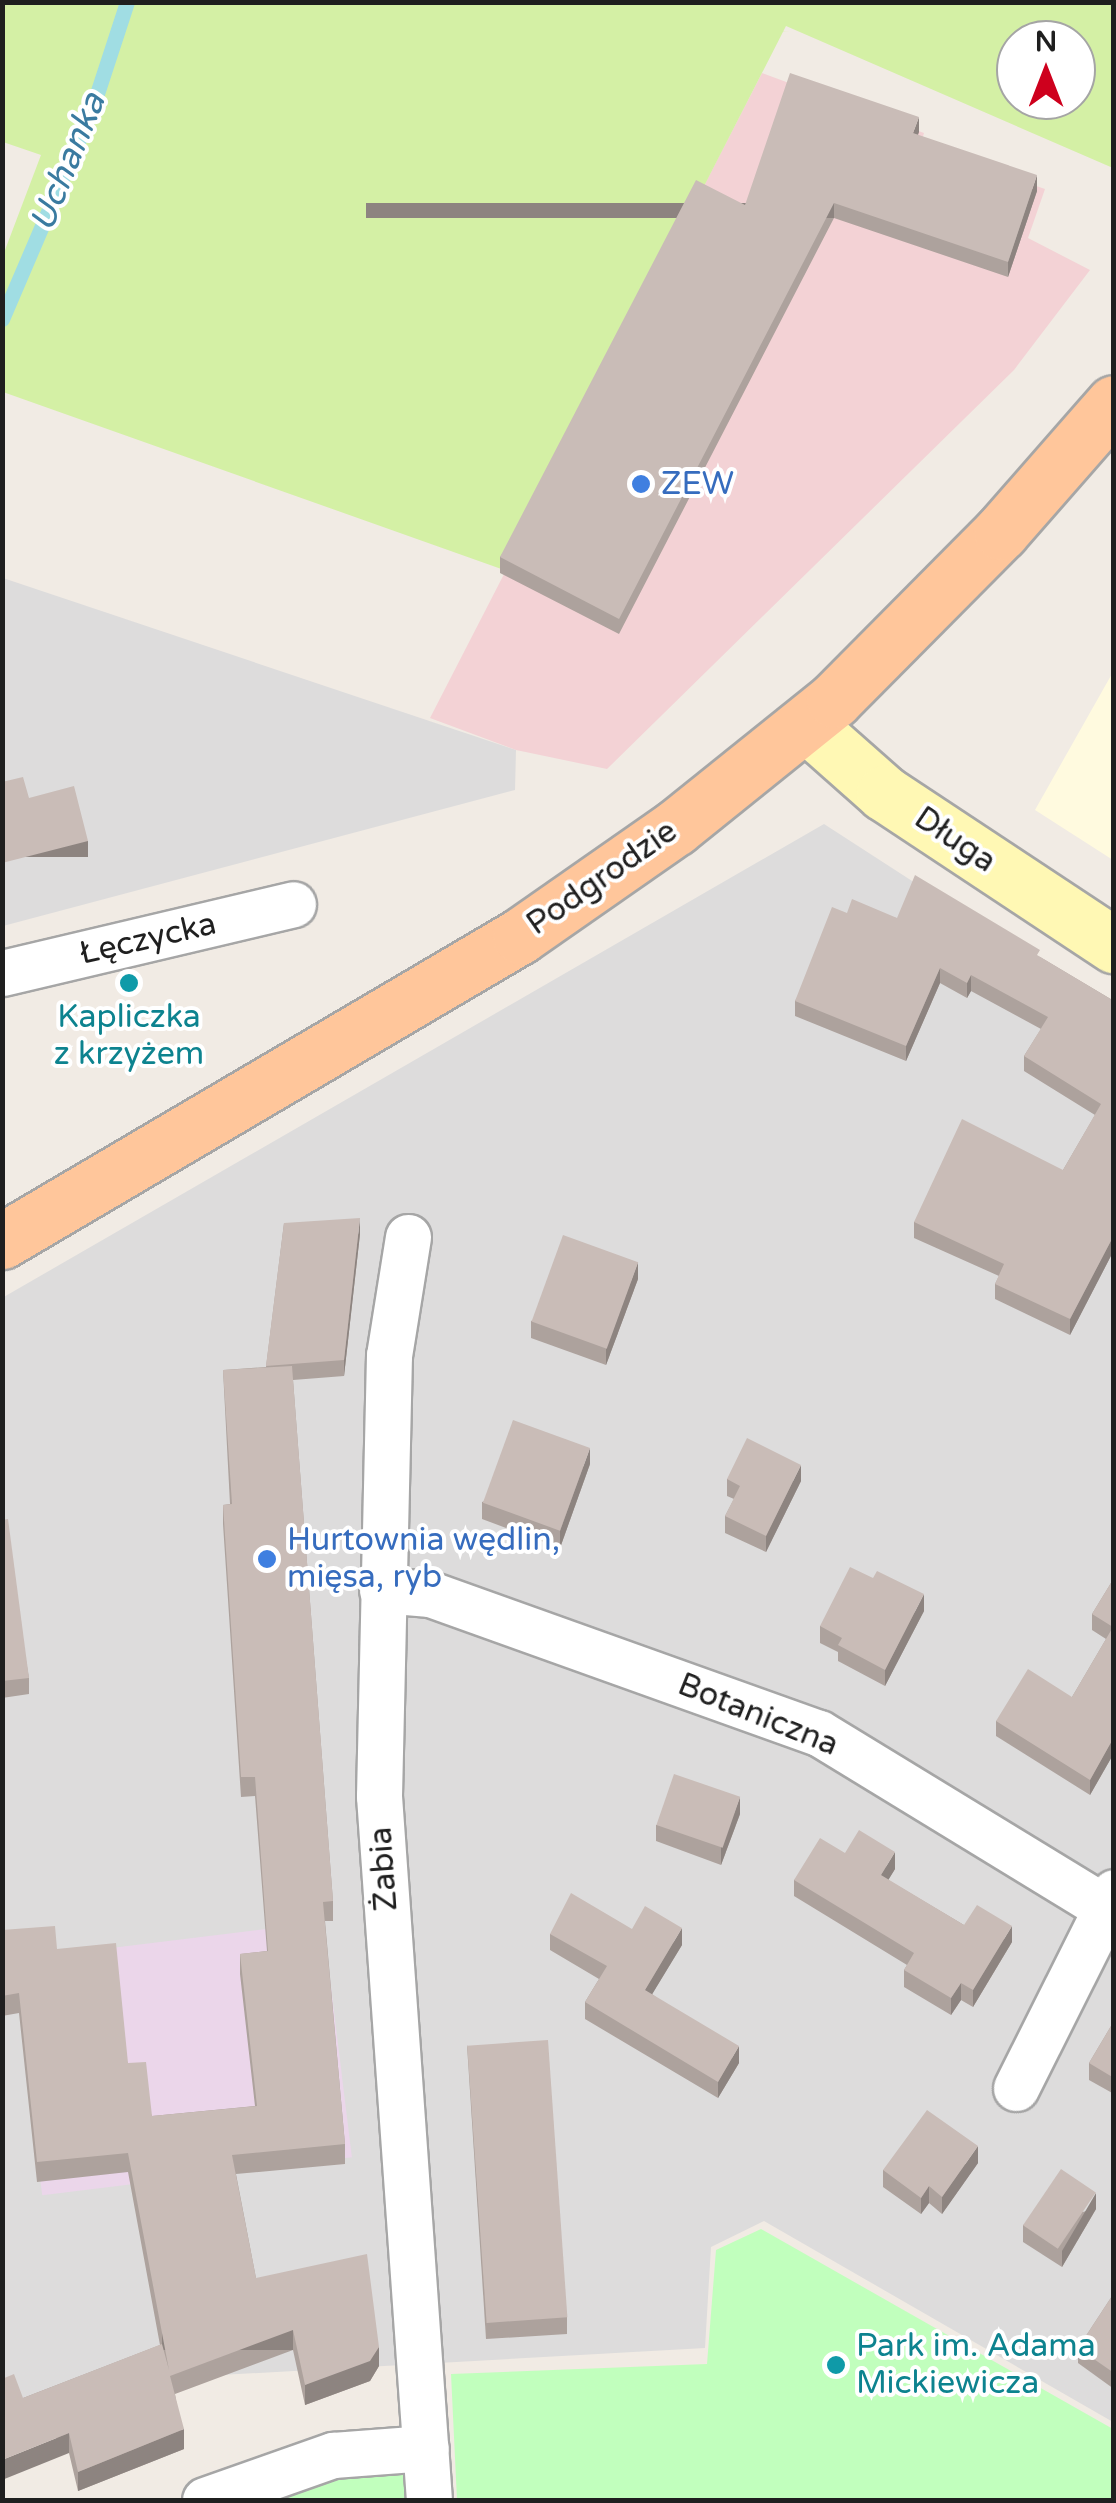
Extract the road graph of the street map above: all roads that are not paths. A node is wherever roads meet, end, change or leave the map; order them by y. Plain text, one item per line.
1 (1114, 403) edge
2 (806, 724) junction
3 (293, 904) dead end
4 (1114, 945) edge
5 (2, 973) edge
6 (408, 1237) dead end
7 (2, 1240) edge
8 (382, 1590) junction
9 (1110, 1904) edge
10 (1016, 2088) dead end
11 (426, 2448) junction
12 (205, 2500) edge
13 (428, 2500) edge

1 - 2 main road, Podgrodzie
2 - 4 street, Długa
2 - 7 main road, Podgrodzie
3 - 5 street, Łęczycka
6 - 8 street, Żabia
8 - 9 street, Botaniczna
8 - 11 street, Żabia
9 - 10 street, Botaniczna
11 - 12 street
11 - 13 street, Żabia

